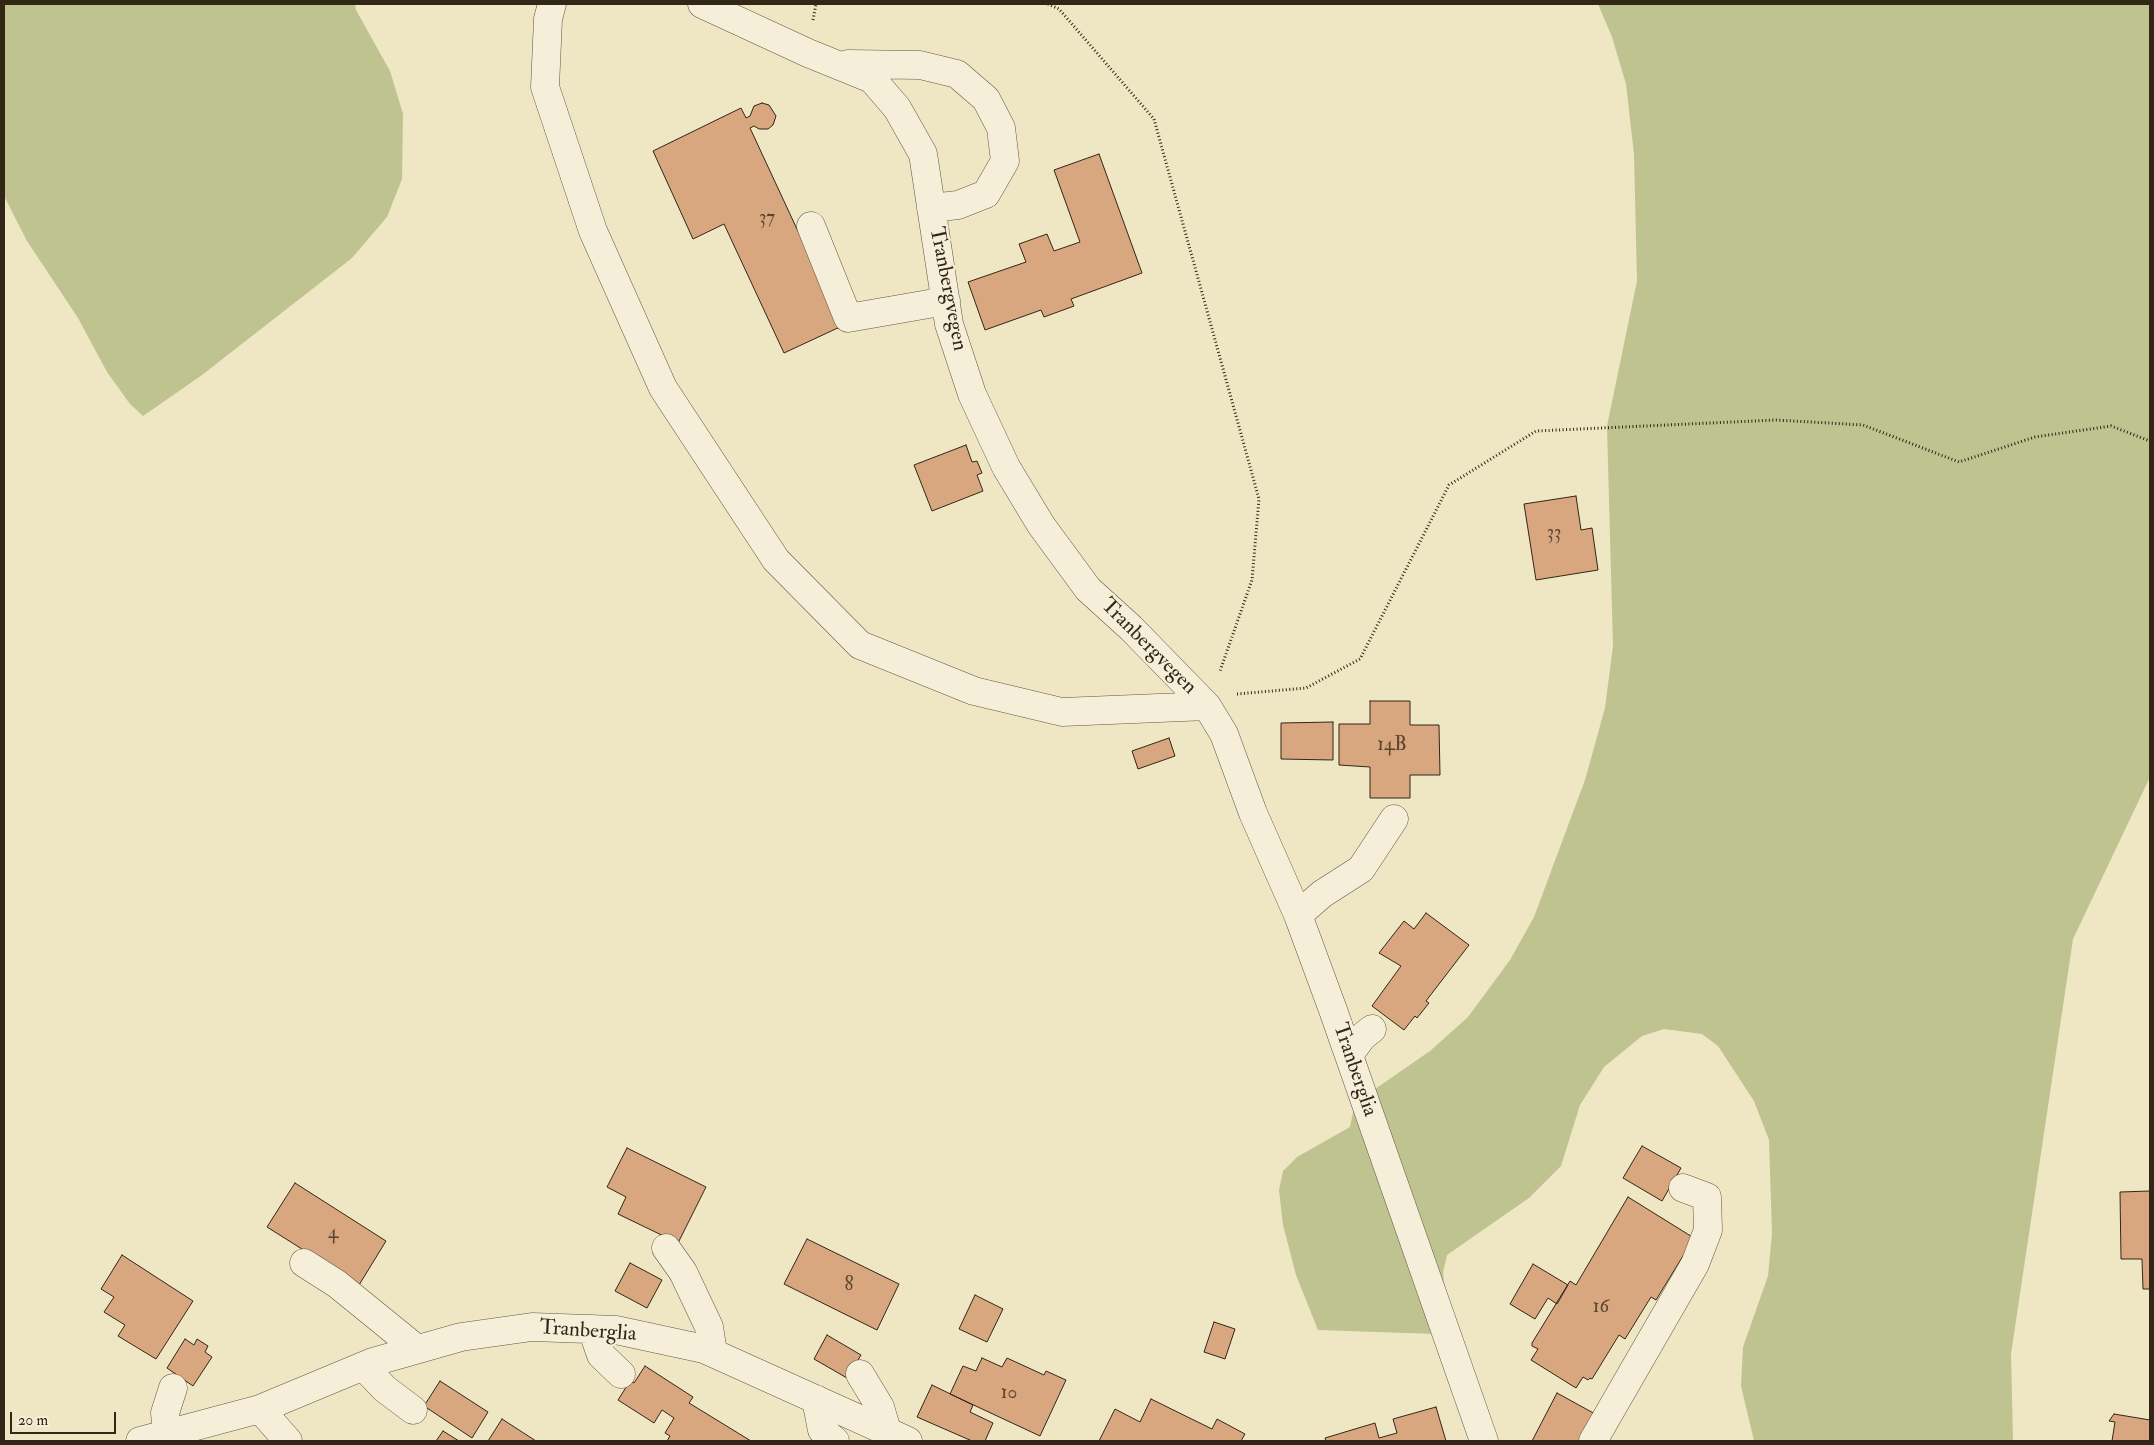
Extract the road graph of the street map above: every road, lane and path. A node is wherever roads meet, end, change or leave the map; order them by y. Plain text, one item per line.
1 (552, 4) edge
2 (702, 4) edge
3 (1048, 4) edge
4 (834, 64) junction
5 (931, 208) junction
6 (811, 226) dead end
7 (946, 301) junction
8 (2150, 441) edge
9 (1209, 701) junction
10 (1394, 819) dead end
11 (1298, 915) junction
12 (1372, 1029) dead end
13 (1349, 1055) junction
14 (1683, 1188) dead end
15 (666, 1248) dead end
16 (304, 1263) dead end
17 (592, 1329) junction
18 (417, 1349) junction
19 (713, 1353) junction
20 (363, 1366) junction
21 (621, 1374) dead end
22 (860, 1374) dead end
23 (173, 1388) dead end
24 (816, 1399) junction
25 (260, 1409) junction
26 (413, 1410) dead end
27 (167, 1434) junction
28 (897, 1436) edge
29 (140, 1441) edge
30 (288, 1441) edge
31 (835, 1441) edge
32 (1484, 1441) edge
33 (1594, 1441) edge

1 - 9 street
2 - 4 street, Tranbergvegen
3 - 9 path
4 - 5 street, Tranbergvegen
4 - 5 street
5 - 7 street, Tranbergvegen
6 - 7 street
7 - 9 street, Tranbergvegen
8 - 9 path
9 - 11 street, Tranberglia
10 - 11 street
11 - 13 street, Tranberglia
12 - 13 street
13 - 32 street, Tranberglia
14 - 33 street
15 - 19 street
16 - 18 street
17 - 18 street, Tranberglia
17 - 19 street, Tranberglia
17 - 21 street
18 - 20 street, Tranberglia
19 - 24 street, Tranberglia
20 - 25 street, Tranberglia
20 - 26 street
22 - 28 street
23 - 27 street
24 - 28 street, Tranberglia
24 - 31 street
25 - 27 street, Tranberglia
25 - 30 street
27 - 29 street, Tranberglia

